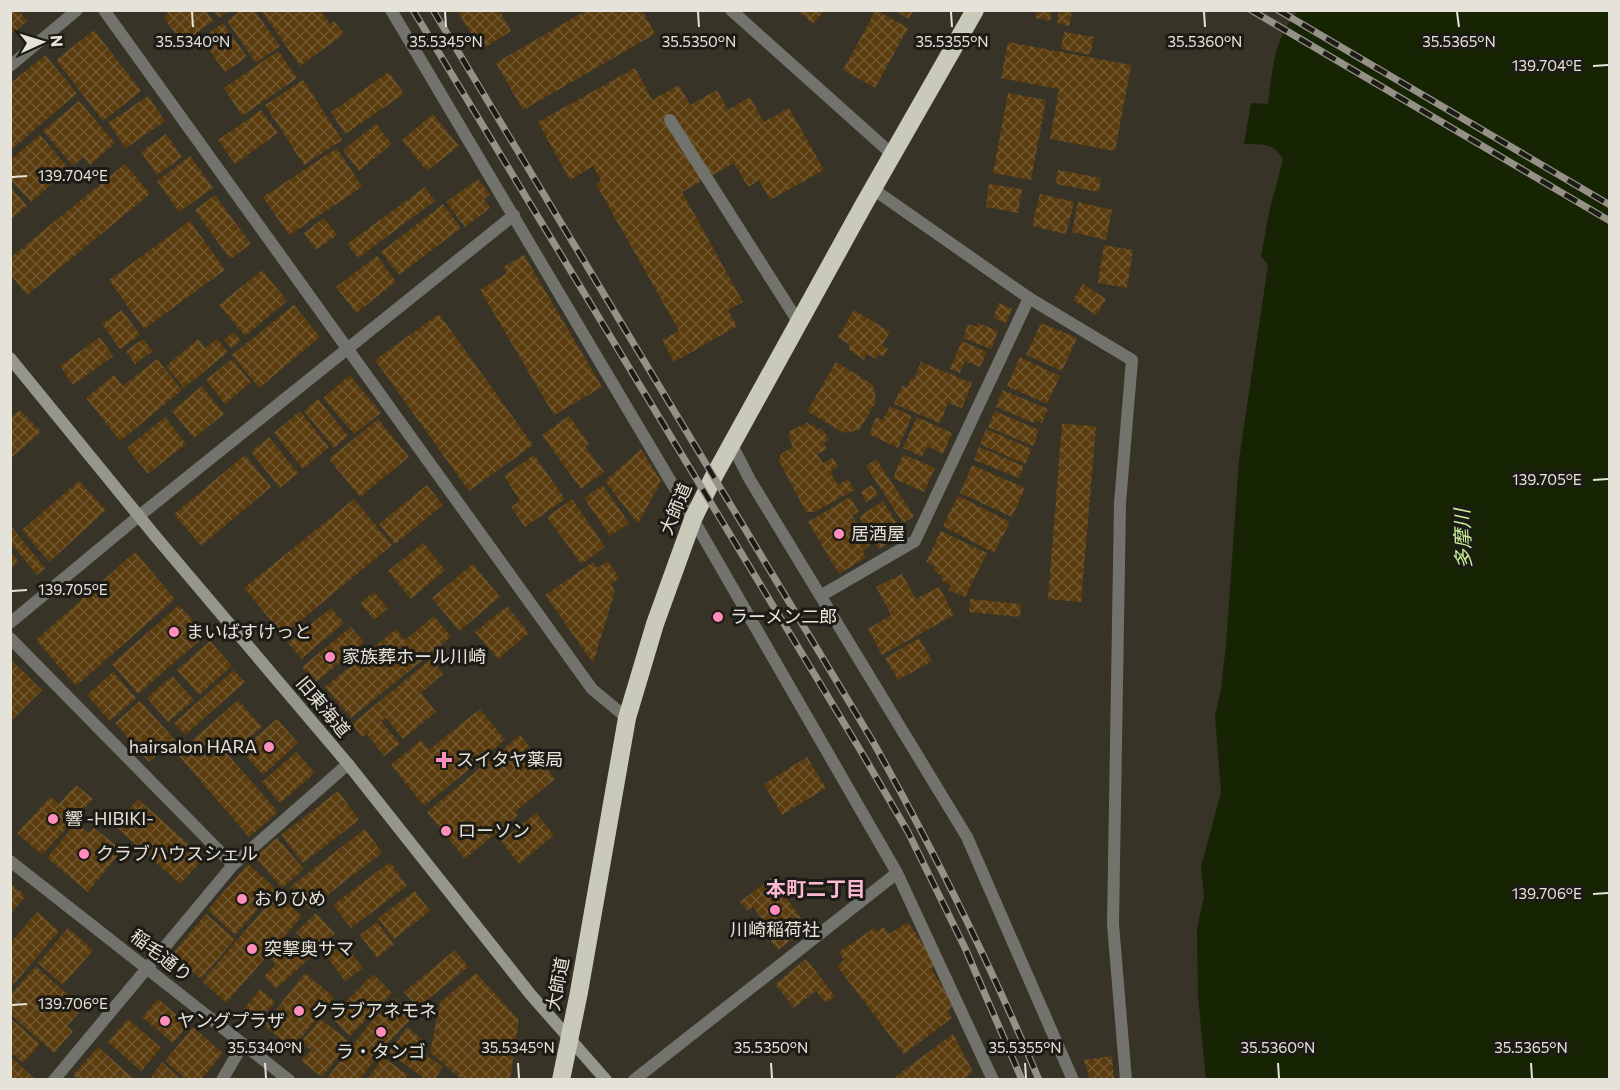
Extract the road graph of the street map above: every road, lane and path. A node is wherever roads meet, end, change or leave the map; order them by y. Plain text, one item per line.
1 (77, 10) edge
2 (104, 10) edge
3 (391, 10) edge
4 (731, 10) edge
5 (975, 10) edge
6 (10, 66) edge
7 (670, 120) dead end
8 (893, 155) junction
9 (873, 189) junction
10 (514, 215) junction
11 (1029, 298) junction
12 (799, 323) junction
13 (347, 350) junction
14 (10, 358) edge
15 (732, 445) junction
16 (139, 516) junction
17 (693, 519) junction
18 (822, 595) junction
19 (10, 623) edge
20 (10, 638) edge
21 (627, 718) junction
22 (348, 764) junction
23 (10, 861) edge
24 (233, 865) junction
25 (897, 873) junction
26 (148, 968) junction
27 (569, 1039) junction
28 (243, 1044) junction
29 (54, 1080) edge
30 (222, 1080) edge
31 (289, 1080) edge
32 (561, 1080) edge
33 (606, 1080) edge
34 (634, 1080) edge
35 (993, 1080) edge
36 (1073, 1080) edge
37 (1126, 1080) edge

1 - 6 street
2 - 13 street
3 - 10 street
4 - 8 street
5 - 8 highway, 大師道
7 - 12 street
8 - 9 highway, 大師道
9 - 11 street
9 - 12 highway, 大師道
10 - 13 street
10 - 17 street
11 - 18 street
11 - 37 street
12 - 15 highway, 大師道
13 - 16 street
13 - 21 street
14 - 16 street, 旧東海道
15 - 17 highway, 大師道
15 - 18 street
16 - 19 street
16 - 22 street, 旧東海道
17 - 21 highway, 大師道
17 - 25 street
18 - 36 street
20 - 24 street
21 - 27 highway, 大師道
22 - 24 street
22 - 27 street, 旧東海道
23 - 26 street, 稲毛通り
24 - 26 street
25 - 34 street
25 - 35 street
26 - 28 street, 稲毛通り
26 - 29 street
27 - 32 highway, 大師道
27 - 33 street, 旧東海道
28 - 30 street
28 - 31 street, 稲毛通り

